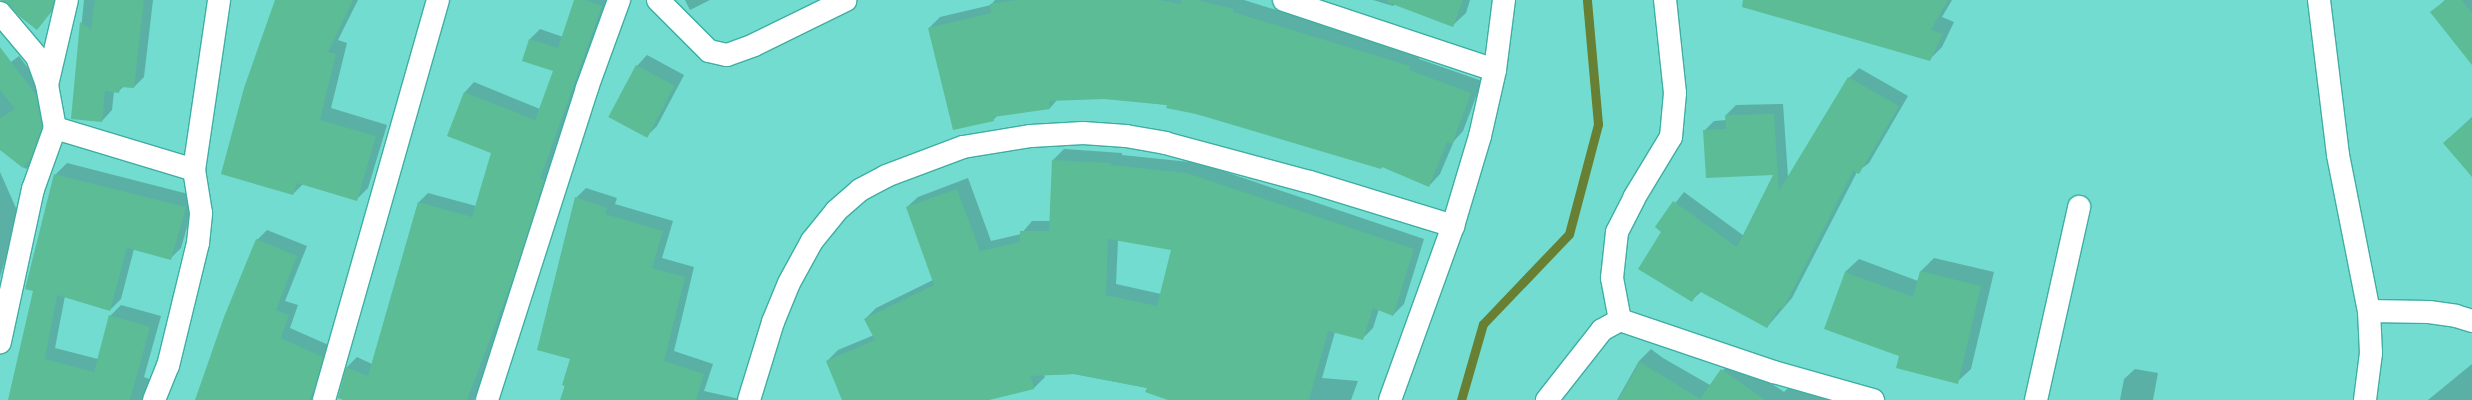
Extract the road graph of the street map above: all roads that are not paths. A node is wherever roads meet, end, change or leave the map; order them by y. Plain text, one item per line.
1 (67, 0) edge
2 (219, 0) edge
3 (438, 0) edge
4 (619, 0) edge
5 (658, 0) edge
6 (846, 0) edge
7 (1284, 0) edge
8 (1504, 0) edge
9 (1665, 0) edge
10 (2319, 0) edge
11 (0, 13) edge
12 (1495, 70) junction
13 (47, 85) junction
14 (55, 128) junction
15 (194, 170) junction
16 (2079, 207) dead end
17 (1453, 226) junction
18 (2369, 312) junction
19 (1620, 320) junction
20 (2472, 321) edge
21 (0, 342) edge
22 (154, 400) edge
23 (324, 400) edge
24 (487, 400) edge
25 (749, 400) edge
26 (1390, 400) edge
27 (1548, 400) edge
28 (1873, 400) edge
29 (2036, 400) edge
30 (2365, 400) edge

1 - 13 street
2 - 15 street
3 - 23 street
4 - 24 street
5 - 6 street
7 - 12 street
8 - 12 street
9 - 19 street
10 - 18 street
11 - 13 street
12 - 17 street
13 - 14 street
14 - 15 street
14 - 21 street
15 - 22 street
16 - 29 street
17 - 25 street
17 - 26 street
18 - 20 street
18 - 30 street
19 - 27 street
19 - 28 street

